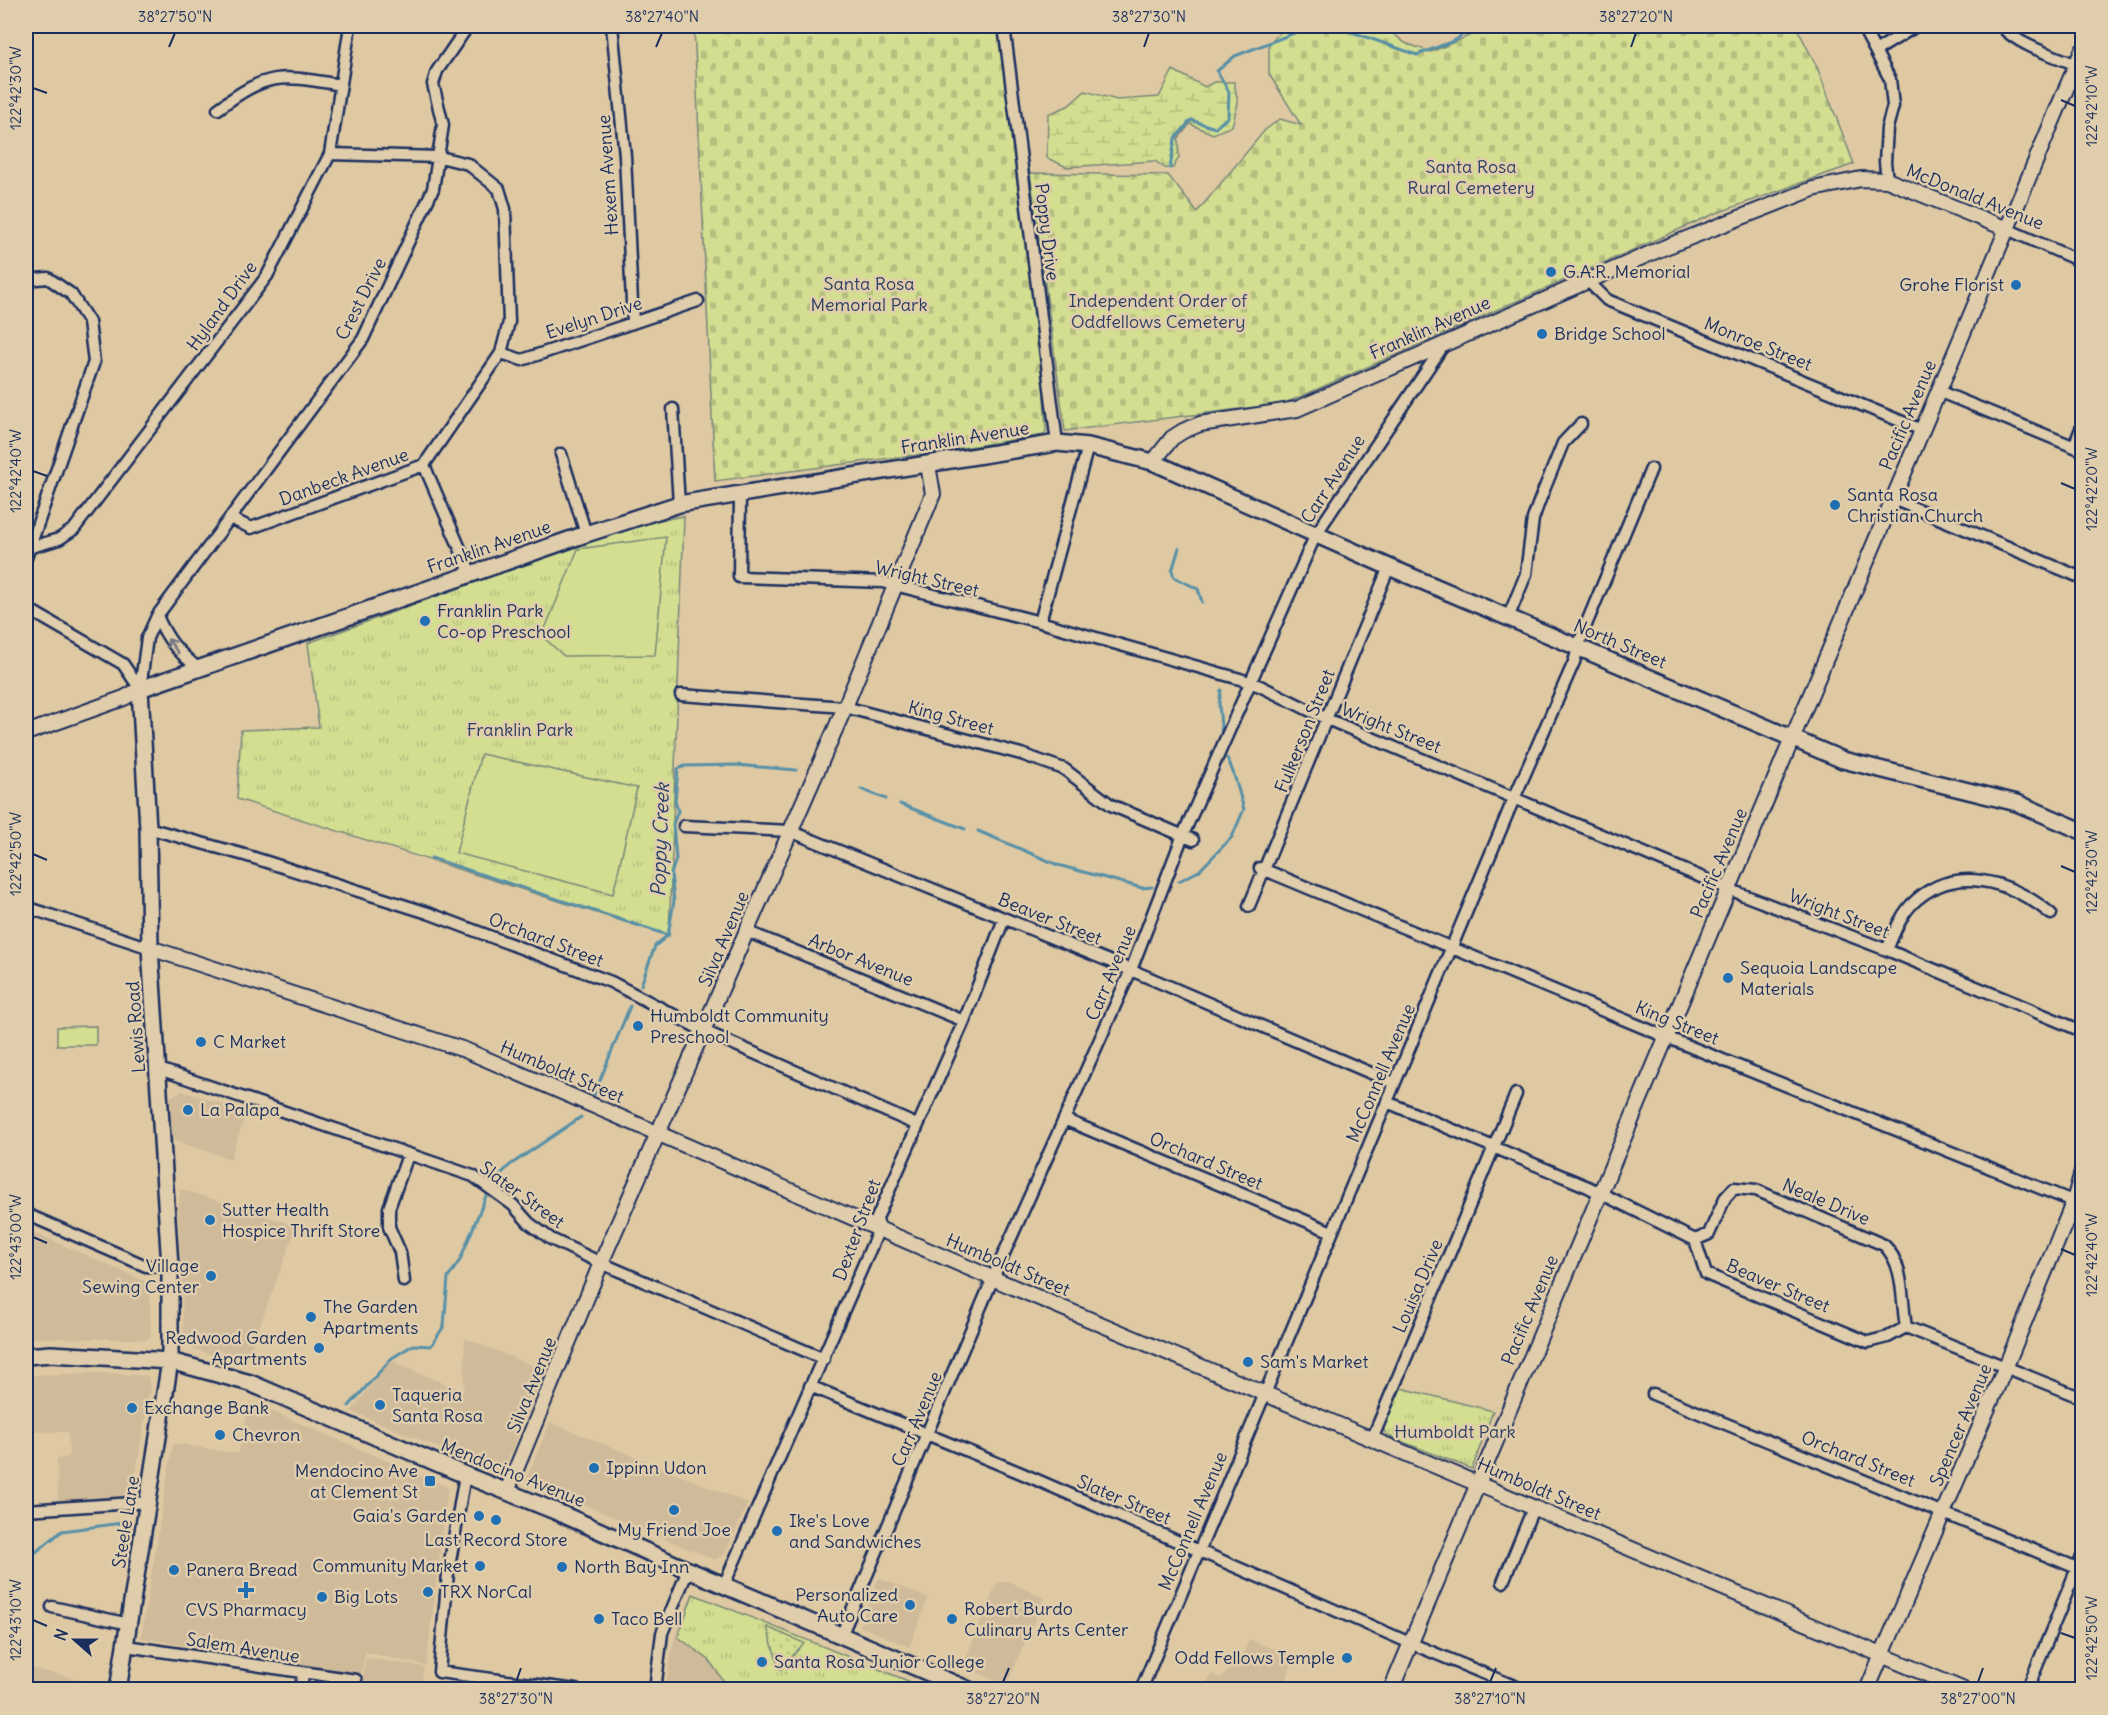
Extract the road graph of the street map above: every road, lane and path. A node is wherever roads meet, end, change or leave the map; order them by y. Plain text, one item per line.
1 (350, 26) edge
2 (468, 26) edge
3 (612, 26) edge
4 (1004, 26) edge
5 (1862, 26) edge
6 (1916, 26) edge
7 (2001, 26) edge
8 (1877, 51) junction
9 (2082, 51) edge
10 (2080, 66) edge
11 (341, 85) junction
12 (218, 109) dead end
13 (330, 154) junction
14 (440, 156) junction
15 (1887, 180) junction
16 (2007, 229) junction
17 (2082, 261) edge
18 (26, 280) edge
19 (1587, 280) junction
20 (698, 301) dead end
21 (633, 323) junction
22 (1446, 342) junction
23 (501, 353) junction
24 (1938, 391) junction
25 (673, 409) dead end
26 (1581, 424) dead end
27 (2082, 426) edge
28 (1922, 430) junction
29 (1057, 443) junction
30 (1088, 446) junction
31 (2078, 448) edge
32 (561, 454) dead end
33 (1153, 462) junction
34 (424, 465) junction
35 (928, 465) junction
36 (1651, 469) dead end
37 (740, 495) junction
38 (1893, 499) junction
39 (679, 504) junction
40 (230, 518) junction
41 (586, 534) junction
42 (1316, 534) junction
43 (27, 553) edge
44 (1389, 567) junction
45 (471, 574) junction
46 (2082, 578) edge
47 (894, 585) junction
48 (26, 611) edge
49 (157, 616) junction
50 (1508, 618) junction
51 (1040, 622) junction
52 (1579, 647) junction
53 (199, 669) junction
54 (1250, 683) junction
55 (140, 689) junction
56 (681, 695) dead end
57 (845, 707) junction
58 (1327, 719) junction
59 (26, 733) edge
60 (1791, 738) junction
61 (1514, 797) junction
62 (684, 826) dead end
63 (148, 828) junction
64 (790, 831) junction
65 (2082, 831) edge
66 (1188, 838) junction
67 (1263, 868) junction
68 (1728, 888) junction
69 (1249, 906) dead end
70 (26, 907) edge
71 (2051, 914) dead end
72 (1004, 919) junction
73 (746, 931) junction
74 (1452, 946) junction
75 (150, 948) junction
76 (1887, 950) junction
77 (1131, 970) junction
78 (964, 1021) junction
79 (704, 1031) junction
80 (2082, 1031) edge
81 (1666, 1037) junction
82 (159, 1069) junction
83 (1394, 1083) junction
84 (1516, 1094) dead end
85 (1387, 1102) junction
86 (1066, 1120) junction
87 (917, 1125) junction
88 (658, 1133) junction
89 (1494, 1148) junction
90 (408, 1155) junction
91 (2082, 1172) edge
92 (1600, 1194) junction
93 (2078, 1203) edge
94 (26, 1214) edge
95 (879, 1228) junction
96 (1332, 1232) junction
97 (1695, 1240) junction
98 (601, 1263) junction
99 (170, 1267) junction
100 (993, 1278) junction
101 (404, 1281) dead end
102 (1906, 1327) junction
103 (26, 1356) edge
104 (824, 1359) junction
105 (170, 1361) junction
106 (2006, 1366) junction
107 (810, 1386) junction
108 (1265, 1393) junction
109 (1653, 1394) dead end
110 (2082, 1398) edge
111 (927, 1436) junction
112 (1372, 1437) junction
113 (465, 1475) junction
114 (1476, 1483) junction
115 (507, 1491) junction
116 (149, 1502) junction
117 (1534, 1506) junction
118 (26, 1510) edge
119 (1943, 1512) junction
120 (1199, 1550) junction
121 (2082, 1556) edge
122 (2080, 1569) edge
123 (688, 1570) junction
124 (1503, 1582) dead end
125 (724, 1586) junction
126 (52, 1607) dead end
127 (129, 1624) junction
128 (841, 1636) junction
129 (1410, 1643) junction
130 (126, 1646) junction
131 (1883, 1654) junction
132 (303, 1674) junction
133 (356, 1680) dead end
134 (118, 1689) edge
135 (301, 1689) edge
136 (576, 1689) edge
137 (655, 1689) edge
138 (969, 1689) edge
139 (1141, 1689) edge
140 (1391, 1689) edge
141 (1524, 1689) edge
142 (1868, 1689) edge
143 (1964, 1689) edge
144 (2027, 1689) edge

1 - 11 street, Hyland Drive
2 - 14 street, Crest Drive
3 - 21 street, Hexem Avenue
4 - 29 street, Poppy Drive
5 - 8 street
6 - 8 street
7 - 10 street
8 - 15 street
9 - 10 street, Pacific Avenue
10 - 16 street, Pacific Avenue
11 - 12 street
11 - 13 street, Hyland Drive
13 - 14 street, Danbeck Avenue
13 - 43 street, Hyland Drive
14 - 23 street, Danbeck Avenue
14 - 40 street, Crest Drive
15 - 16 street, McDonald Avenue
15 - 19 street, Franklin Avenue
16 - 17 street, McDonald Avenue
16 - 24 street, Pacific Avenue
18 - 43 street
19 - 22 street, Franklin Avenue
19 - 28 street, Monroe Street
20 - 21 street, Evelyn Drive
21 - 23 street, Evelyn Drive
22 - 33 street, Franklin Avenue
22 - 42 street, Carr Avenue
23 - 34 street, Danbeck Avenue
24 - 28 street, Pacific Avenue
24 - 31 street
25 - 39 street
26 - 50 street
27 - 31 street
28 - 38 street, Pacific Avenue
29 - 30 main road, Franklin Avenue
29 - 35 main road, Franklin Avenue
30 - 33 main road, Franklin Avenue
30 - 51 street
32 - 41 street
33 - 42 main road, North Street
34 - 40 street, Danbeck Avenue
34 - 45 street
35 - 37 main road, Franklin Avenue
35 - 47 street, Silva Avenue
36 - 52 street, McConnell Avenue
37 - 39 main road, Franklin Avenue
37 - 47 street, Wright Street
38 - 46 street
38 - 60 street, Pacific Avenue
39 - 41 main road, Franklin Avenue
40 - 49 street, Crest Drive
41 - 45 main road, Franklin Avenue
42 - 44 main road, North Street
42 - 54 street, Carr Avenue
44 - 50 main road, North Street
44 - 58 street, Fulkerson Street
45 - 53 main road, Franklin Avenue
47 - 51 street, Wright Street
47 - 57 street, Silva Avenue
48 - 55 street
53 -> 49 street
49 - 55 street, Crest Drive
50 - 52 main road, North Street
51 - 54 street, Wright Street
52 - 60 main road, North Street
52 - 61 street, McConnell Avenue
53 - 55 main road, Franklin Avenue
54 - 58 street, Wright Street
54 - 66 street, Carr Avenue
55 - 59 street, Franklin Avenue
55 - 63 main road, Lewis Road
56 - 57 street, King Street
57 - 64 street, Silva Avenue
57 - 66 street, King Street
58 - 61 street, Wright Street
58 - 67 street, Fulkerson Street
60 - 65 main road, North Street
60 - 68 street, Pacific Avenue
61 - 68 street, Wright Street
61 - 74 street, McConnell Avenue
62 - 64 street, Beaver Street
63 - 75 main road, Lewis Road
63 - 79 street, Orchard Street
64 - 72 street, Beaver Street
64 - 73 street, Silva Avenue
66 - 77 street, Carr Avenue
67 - 69 street, Fulkerson Street
67 - 74 street, King Street
68 - 76 street, Wright Street
68 - 81 street, Pacific Avenue
70 - 75 street, Humboldt Street
71 - 76 street
72 - 77 street, Beaver Street
72 - 78 street, Dexter Street
73 - 78 street, Arbor Avenue
73 - 79 street, Silva Avenue
74 - 81 street, King Street
74 - 83 street, McConnell Avenue
75 - 82 main road, Lewis Road
75 - 88 street, Humboldt Street
76 - 80 street, Wright Street
77 - 83 street, Beaver Street
77 - 86 street, Carr Avenue
78 - 87 street, Dexter Street
79 - 87 street, Orchard Street
79 - 88 street, Silva Avenue
81 - 92 street, Pacific Avenue
81 - 93 street, King Street
82 - 90 street, Slater Street
82 - 99 main road, Lewis Road
83 - 85 street, McConnell Avenue
84 - 89 street, Louisa Drive
85 - 89 street
85 - 96 street, McConnell Avenue
86 - 96 street, Orchard Street
86 - 100 street, Carr Avenue
87 - 95 street, Dexter Street
88 - 95 street, Humboldt Street
88 - 98 street, Silva Avenue
89 - 92 street
89 - 112 street, Louisa Drive
90 - 98 street, Slater Street
90 - 101 street
91 - 93 street, Spencer Avenue
92 - 97 street
92 - 114 street, Pacific Avenue
93 - 106 street, Spencer Avenue
94 - 99 street
95 - 100 street, Humboldt Street
95 - 104 street, Dexter Street
96 - 108 street, McConnell Avenue
97 - 102 street, Beaver Street
97 - 102 street, Neale Drive
98 - 104 street, Slater Street
98 - 115 street, Silva Avenue
99 - 105 main road, Lewis Road
100 - 108 street, Humboldt Street
100 - 111 street, Carr Avenue
102 - 106 street
103 - 105 main road, Mendocino Avenue
104 - 107 street, Dexter Street
105 - 113 main road, Mendocino Avenue
105 - 116 main road, Steele Lane
106 - 110 street
106 - 119 street, Spencer Avenue
107 - 111 street, Slater Street
107 - 125 street, Dexter Street
108 - 112 street, Humboldt Street
108 - 120 street, McConnell Avenue
109 - 119 street, Orchard Street
111 - 120 street, Slater Street
111 - 128 street, Carr Avenue
112 - 114 street, Humboldt Street
113 - 115 main road, Mendocino Avenue
113 - 136 street
114 - 117 street, Humboldt Street
114 - 129 street, Pacific Avenue
115 - 123 main road, Mendocino Avenue
116 - 118 street
116 - 127 main road, Steele Lane
117 - 124 street
117 - 131 street, Humboldt Street
119 - 122 street, Orchard Street
119 - 131 street, Spencer Avenue
120 - 129 street, Slater Street
120 - 139 street, McConnell Avenue
121 - 122 street
122 - 144 street
123 - 125 main road, Mendocino Avenue
123 - 137 street
125 - 128 main road, Mendocino Avenue
126 - 127 street
127 - 130 main road, Steele Lane
128 - 138 main road, Mendocino Avenue
129 - 140 street, Pacific Avenue
129 - 141 street, Slater Street
130 - 132 street, Salem Avenue
130 - 134 main road, Steele Lane
131 - 142 street, Spencer Avenue
131 - 143 street, Humboldt Street
132 - 133 street, Salem Avenue
132 - 135 street

